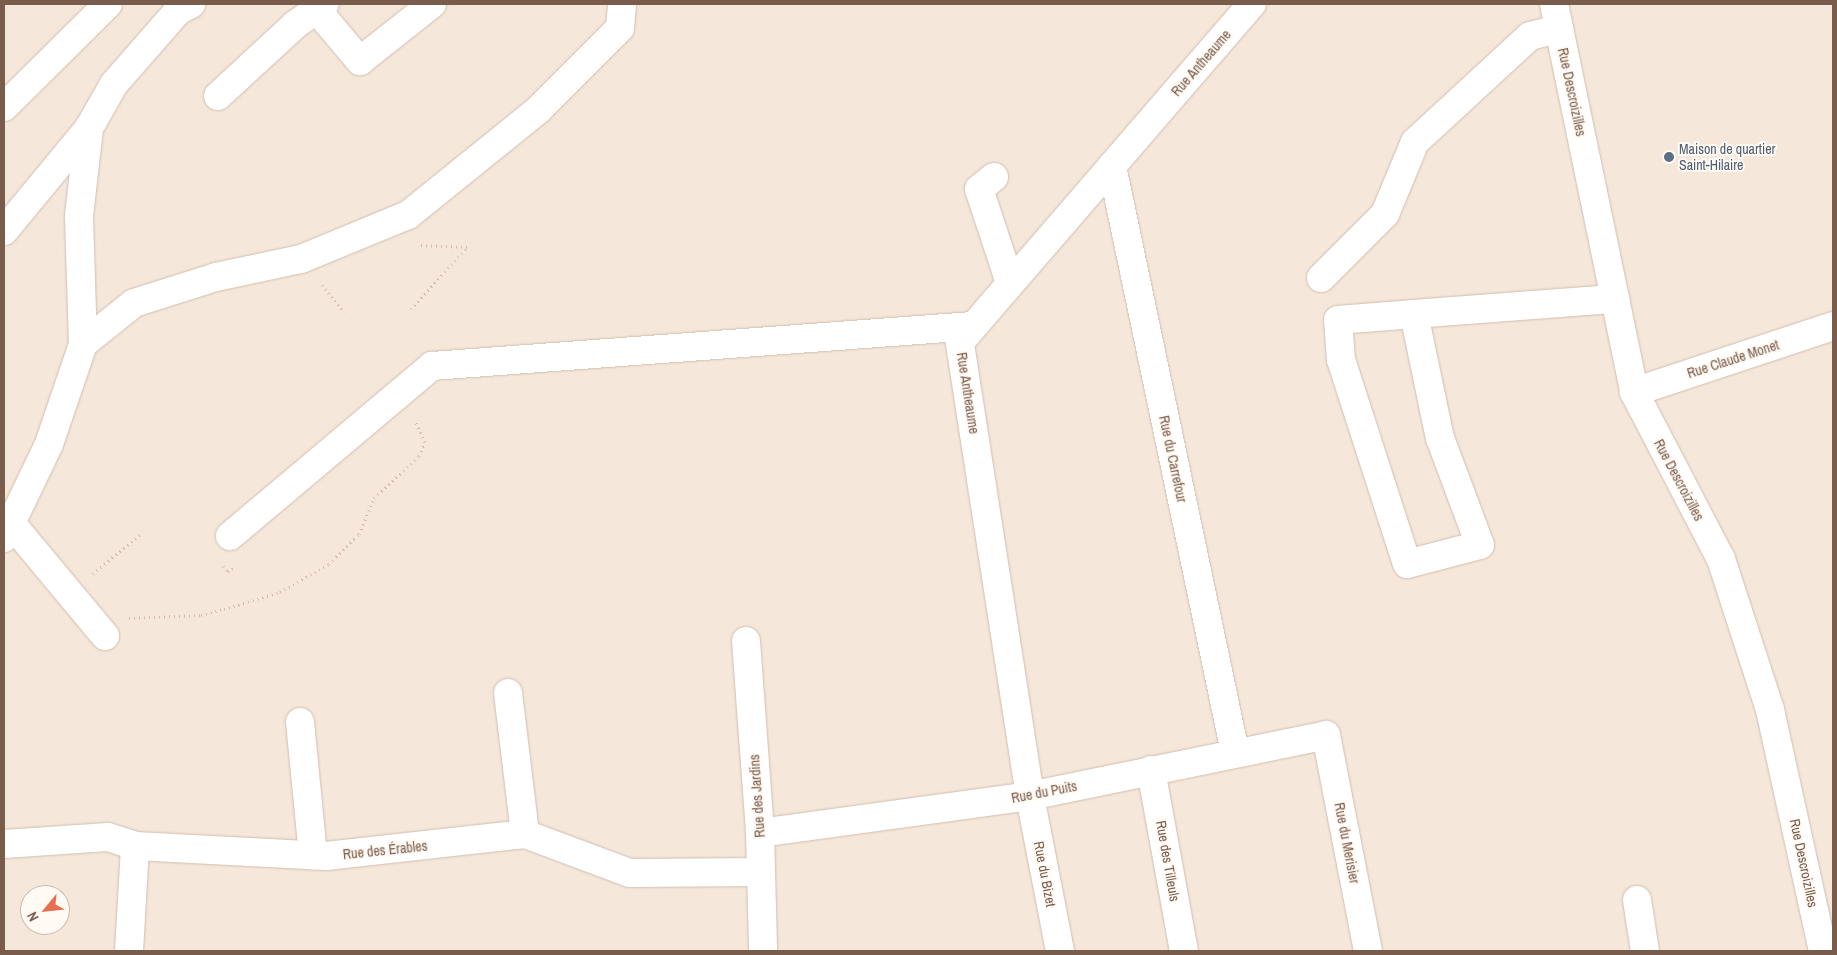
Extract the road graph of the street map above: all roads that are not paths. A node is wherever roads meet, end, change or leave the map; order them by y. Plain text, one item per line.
1 (108, 4) edge
2 (191, 4) edge
3 (432, 4) edge
4 (622, 4) edge
5 (1252, 4) edge
6 (321, 7) edge
7 (1556, 16) edge
8 (218, 96) dead end
9 (4, 107) edge
10 (88, 128) junction
11 (1112, 166) junction
12 (994, 177) dead end
13 (4, 231) edge
14 (1321, 278) dead end
15 (1010, 283) junction
16 (1615, 299) junction
17 (1414, 314) junction
18 (973, 326) junction
19 (1833, 326) edge
20 (83, 344) junction
21 (1634, 392) junction
22 (7, 531) edge
23 (230, 536) dead end
24 (97, 626) road end
25 (746, 641) dead end
26 (508, 692) dead end
27 (300, 722) dead end
28 (1326, 735) joint
29 (1235, 752) junction
30 (1151, 770) junction
31 (1030, 796) junction
32 (760, 833) junction
33 (525, 834) junction
34 (4, 844) edge
35 (135, 846) junction
36 (313, 856) junction
37 (760, 872) junction
38 (1637, 900) dead end
39 (128, 951) edge
40 (762, 951) edge
41 (1060, 951) edge
42 (1184, 951) edge
43 (1368, 951) edge
44 (1645, 951) edge
45 (1823, 951) edge

1 - 9 street
2 - 10 street
3 - 6 street
4 - 20 street
5 - 11 street, Rue Antheaume
6 - 8 street
7 - 14 street
7 - 16 street, Rue Descroizilles
10 - 13 street
10 - 20 street
11 - 15 street, Rue Antheaume
11 - 29 street, Rue du Carrefour
12 - 15 street
15 - 18 street, Rue Antheaume
16 - 17 street
16 - 21 street, Rue Descroizilles
17 - 17 street
18 - 23 street
18 - 31 street, Rue Antheaume
19 - 21 street, Rue Claude Monet
20 - 22 street
21 - 45 street, Rue Descroizilles
22 - 24 street
25 - 32 street, Rue des Jardins
26 - 33 street
27 - 36 street
28 - 29 street, Rue du Puits
28 - 43 street, Rue du Merisier
29 - 30 street, Rue du Puits
30 - 31 street, Rue du Puits
30 - 42 street, Rue des Tilleuls
31 - 32 street, Rue du Puits
31 - 41 street, Rue du Bizet
32 - 37 street, Rue des Jardins
33 - 36 street, Rue des Érables
33 - 37 street, Rue des Érables
34 - 35 street, Rue des Érables
35 - 36 street, Rue des Érables
35 - 39 street
37 - 40 street, Rue des Jardins
38 - 44 street

